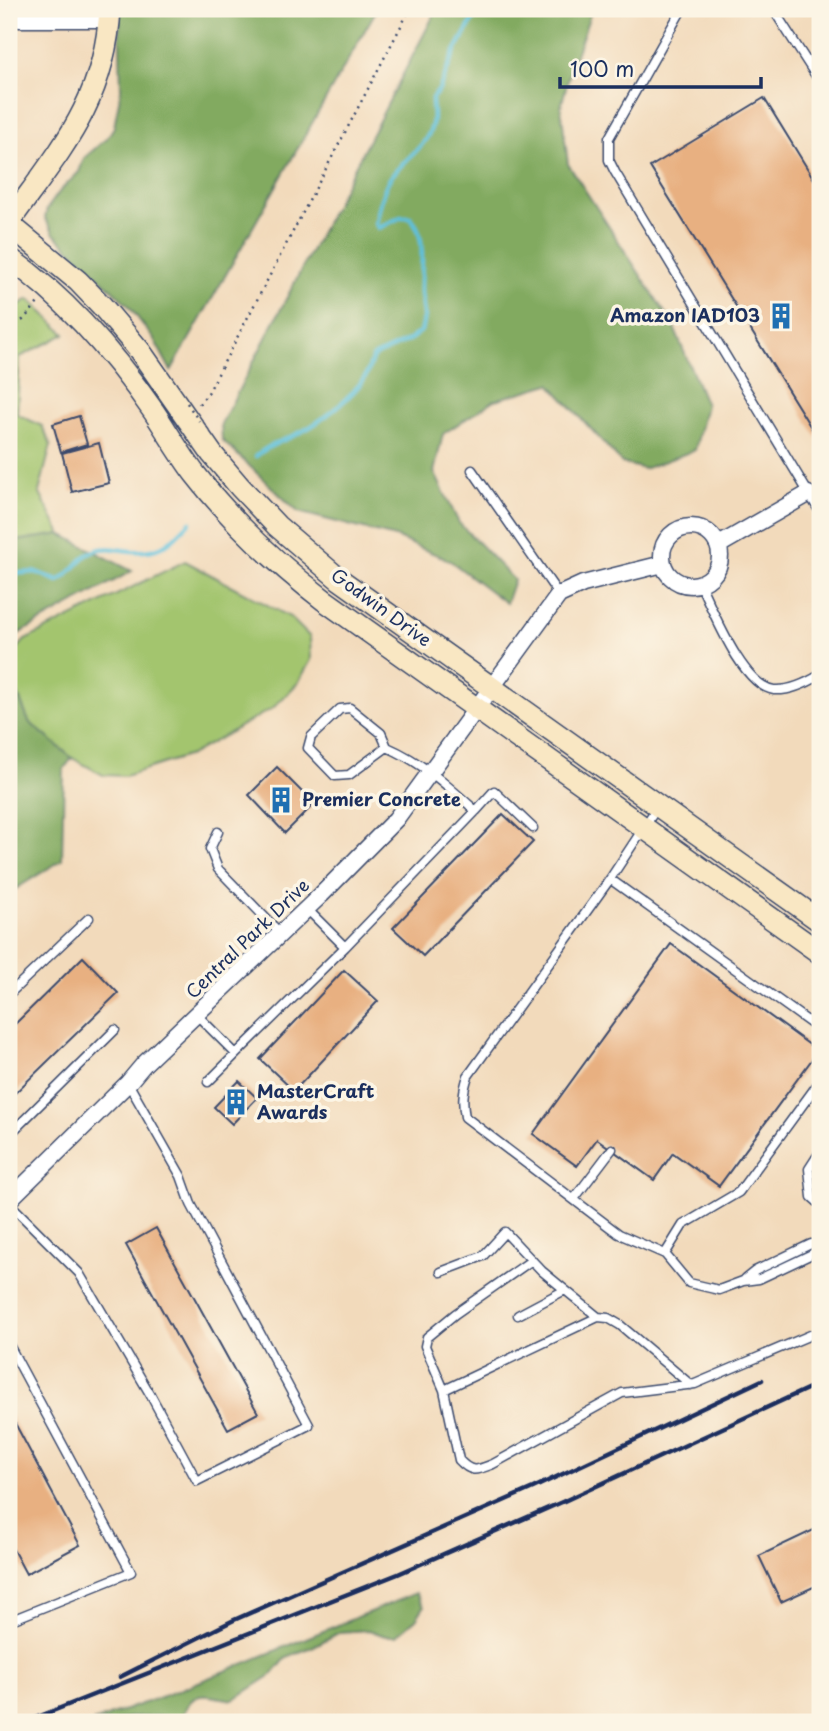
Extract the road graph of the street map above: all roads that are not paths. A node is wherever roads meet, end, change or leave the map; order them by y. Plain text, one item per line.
1 (682, 9) edge
2 (773, 9) edge
3 (19, 14) edge
4 (110, 14) edge
5 (9, 33) edge
6 (820, 82) edge
7 (9, 223) edge
8 (9, 258) edge
9 (472, 470) dead end
10 (808, 494) junction
11 (820, 512) edge
12 (719, 545) junction
13 (663, 564) junction
14 (700, 584) junction
15 (559, 595) junction
16 (820, 675) edge
17 (491, 687) junction
18 (476, 708) junction
19 (387, 747) junction
20 (431, 772) junction
21 (658, 806) junction
22 (476, 811) junction
23 (644, 827) junction
24 (533, 828) dead end
25 (218, 832) dead end
26 (610, 879) junction
27 (307, 909) junction
28 (89, 918) dead end
29 (820, 921) edge
30 (281, 934) junction
31 (345, 947) junction
32 (820, 953) edge
33 (9, 995) edge
34 (197, 1015) junction
35 (115, 1030) dead end
36 (820, 1030) edge
37 (236, 1054) junction
38 (820, 1081) edge
39 (208, 1082) dead end
40 (128, 1083) junction
41 (9, 1135) edge
42 (612, 1149) dead end
43 (820, 1152) edge
44 (574, 1199) junction
45 (9, 1202) edge
46 (820, 1203) edge
47 (819, 1245) edge
48 (665, 1254) junction
49 (532, 1260) junction
50 (441, 1272) dead end
51 (565, 1290) junction
52 (518, 1315) dead end
53 (598, 1317) junction
54 (820, 1331) edge
55 (9, 1345) edge
56 (691, 1385) junction
57 (444, 1390) junction
58 (9, 1619) edge

1 - 10 lane
2 - 6 lane
3 - 4 street
3 - 5 street
4 - 7 street, Godwin Drive
7 - 17 street, Godwin Drive
8 - 18 street, Godwin Drive
9 - 15 lane
10 - 11 lane
10 - 12 street
12 - 13 street
12 - 14 street
13 - 14 street
13 - 15 street
14 - 16 lane
15 - 17 street, Central Park Drive
17 - 18 street, Central Park Drive
17 - 21 street, Godwin Drive
18 - 20 street, Central Park Drive
18 - 23 street, Godwin Drive
19 - 19 lane
19 - 20 lane
20 - 22 lane
20 - 27 street, Central Park Drive
21 - 23 lane
21 - 29 street, Godwin Drive
22 - 24 lane
22 - 31 lane
23 - 26 lane
23 - 32 street, Godwin Drive
25 - 30 lane
26 - 36 lane
26 - 44 lane
27 - 30 street, Central Park Drive
27 - 31 lane
28 - 33 lane
30 - 34 street, Central Park Drive
31 - 37 lane
34 - 37 lane
34 - 40 street, Central Park Drive
35 - 41 lane
37 - 39 lane
38 - 48 lane
40 - 45 street, Central Park Drive
40 - 45 lane
42 - 44 lane
43 - 46 lane
44 - 48 lane
47 - 48 lane
49 - 50 lane
49 - 51 lane
49 - 57 lane
51 - 52 lane
51 - 53 lane
53 - 56 lane
53 - 57 lane
54 - 56 lane
55 - 58 lane
56 - 57 lane

